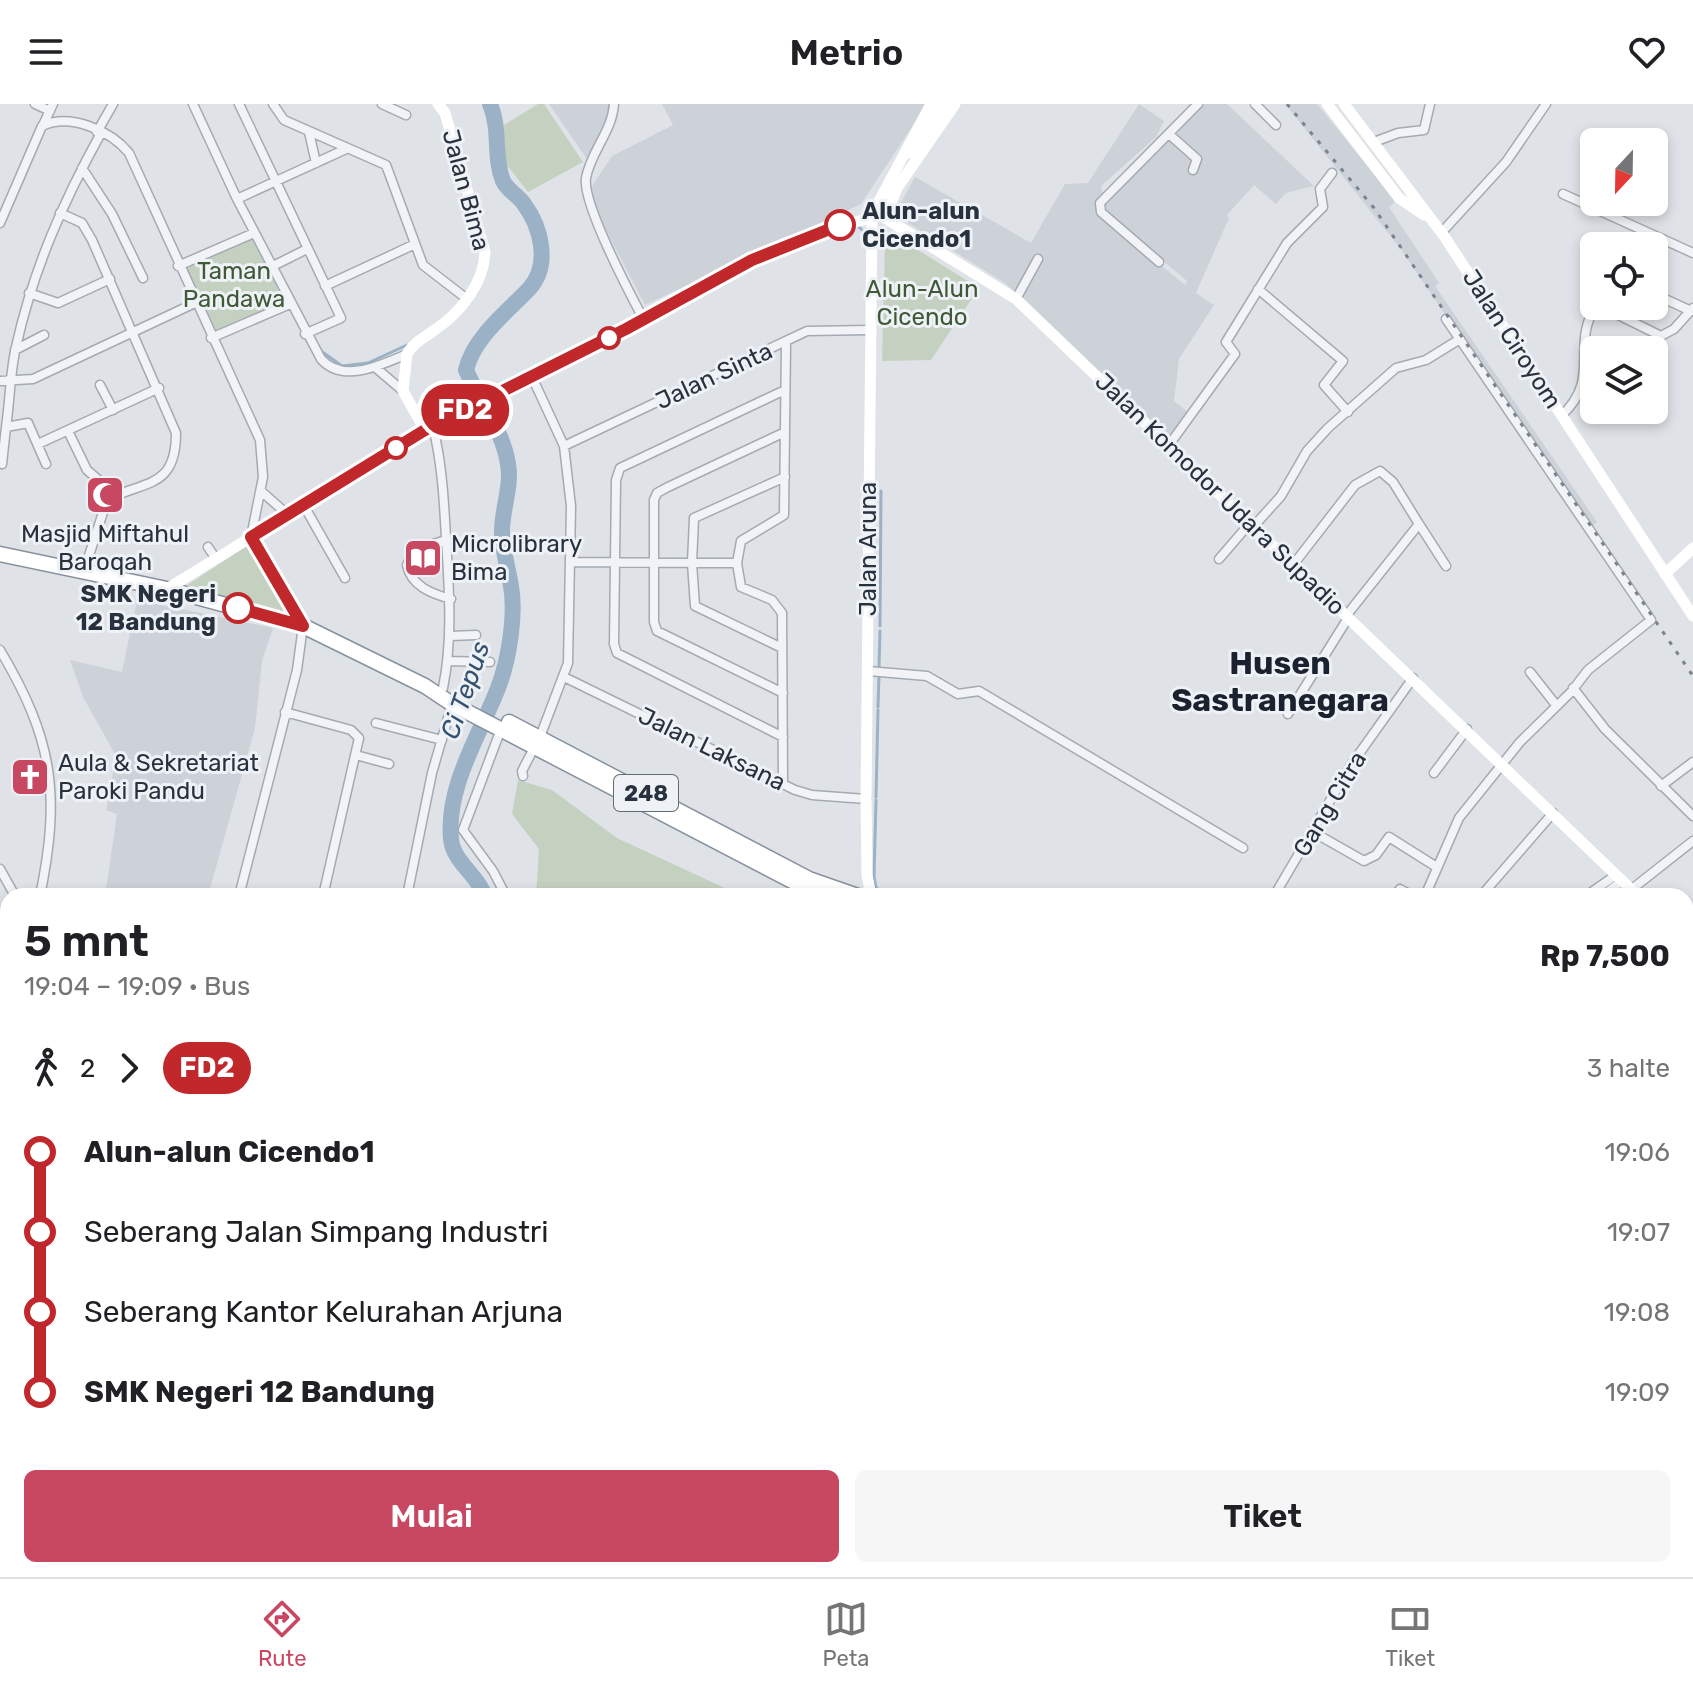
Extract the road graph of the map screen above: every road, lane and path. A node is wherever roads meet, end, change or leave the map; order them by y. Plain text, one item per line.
1 (35, 104) edge
2 (113, 104) edge
3 (239, 104) edge
4 (273, 104) edge
5 (382, 104) edge
6 (438, 104) edge
7 (614, 104) edge
8 (955, 104) edge
9 (1198, 104) edge
10 (1255, 104) edge
11 (1430, 104) edge
12 (1546, 104) edge
13 (194, 105) edge
14 (1337, 106) edge
15 (937, 107) edge
16 (51, 108) edge
17 (406, 115) dead end
18 (1276, 125) dead end
19 (42, 126) junction
20 (99, 132) junction
21 (309, 132) junction
22 (1170, 135) junction
23 (1374, 142) junction
24 (346, 149) junction
25 (910, 159) junction
26 (316, 163) junction
27 (82, 168) junction
28 (1193, 170) dead end
29 (1332, 173) dead end
30 (275, 183) junction
31 (1408, 188) junction
32 (1563, 194) dead end
33 (1399, 198) junction
34 (237, 199) junction
35 (4, 201) edge
36 (60, 213) junction
37 (877, 216) junction
38 (0, 223) edge
39 (1438, 228) junction
40 (254, 233) junction
41 (413, 245) junction
42 (307, 249) junction
43 (1693, 253) edge
44 (1038, 259) dead end
45 (1159, 262) dead end
46 (178, 266) junction
47 (271, 267) junction
48 (143, 278) dead end
49 (110, 279) junction
50 (325, 286) junction
51 (1258, 289) junction
52 (29, 293) junction
53 (467, 299) junction
54 (1016, 299) junction
55 (1668, 300) edge
56 (195, 303) junction
57 (290, 304) junction
58 (1692, 310) edge
59 (1446, 319) dead end
60 (644, 320) junction
61 (1592, 320) edge
62 (1627, 320) edge
63 (869, 330) junction
64 (134, 332) junction
65 (305, 334) junction
66 (44, 335) dead end
67 (211, 338) junction
68 (1460, 339) junction
69 (786, 343) junction
70 (15, 350) junction
71 (407, 354) junction
72 (376, 368) junction
73 (532, 377) junction
74 (0, 381) edge
75 (12, 383) junction
76 (100, 385) dead end
77 (159, 388) junction
78 (785, 390) junction
79 (403, 391) junction
80 (113, 410) junction
81 (1348, 412) junction
82 (1562, 415) junction
83 (6, 427) junction
84 (429, 428) junction
85 (68, 431) junction
86 (785, 432) junction
87 (38, 444) junction
88 (1169, 445) junction
89 (564, 446) junction
90 (2, 464) dead end
91 (46, 464) dead end
92 (785, 477) junction
93 (261, 491) junction
94 (116, 495) junction
95 (303, 504) junction
96 (287, 514) junction
97 (1419, 524) junction
98 (1252, 525) junction
99 (251, 537) junction
100 (446, 540) junction
101 (208, 547) dead end
102 (1693, 548) edge
103 (0, 554) edge
104 (216, 559) junction
105 (1219, 559) dead end
106 (570, 562) junction
107 (616, 562) junction
108 (653, 563) junction
109 (692, 563) junction
110 (737, 563) junction
111 (1293, 565) junction
112 (1446, 566) dead end
113 (84, 571) junction
114 (1665, 574) junction
115 (345, 578) dead end
116 (167, 589) junction
117 (451, 599) junction
118 (1693, 616) edge
119 (1347, 617) junction
120 (303, 626) junction
121 (476, 635) dead end
122 (450, 636) junction
123 (782, 648) junction
124 (0, 650) edge
125 (449, 661) junction
126 (490, 662) dead end
127 (871, 672) junction
128 (1530, 672) dead end
129 (564, 677) junction
130 (1413, 678) junction
131 (425, 686) junction
132 (443, 688) junction
133 (1573, 688) junction
134 (783, 693) junction
135 (452, 704) junction
136 (1556, 705) junction
137 (285, 712) junction
138 (1288, 714) dead end
139 (486, 716) junction
140 (376, 723) dead end
141 (501, 729) junction
142 (1467, 729) junction
143 (783, 737) junction
144 (442, 740) junction
145 (537, 742) junction
146 (356, 755) junction
147 (1693, 762) edge
148 (389, 764) dead end
149 (1503, 764) junction
150 (1434, 773) dead end
151 (523, 776) dead end
152 (783, 784) junction
153 (1661, 786) junction
154 (866, 799) junction
155 (1553, 813) junction
156 (1693, 816) edge
157 (1313, 832) junction
158 (1693, 841) edge
159 (1243, 848) dead end
160 (1435, 866) junction
161 (0, 869) edge
162 (867, 875) junction
163 (1627, 885) edge
164 (11, 888) edge
165 (41, 888) edge
166 (241, 888) edge
167 (325, 888) edge
168 (409, 888) edge
169 (502, 888) edge
170 (806, 888) edge
171 (835, 888) edge
172 (861, 888) edge
173 (869, 888) edge
174 (1280, 888) edge
175 (1428, 888) edge
176 (1488, 888) edge

1 - 16 street
2 - 20 street
3 - 30 street
4 - 21 street
5 - 17 street
6 - 53 street, Jalan Bima
7 - 60 street
8 - 25 street
9 - 22 street
10 - 18 street
11 - 23 street
12 - 39 street
13 - 34 street
14 - 23 street, Jalan Ciroyom
14 - 33 street, Jalan Ciroyom
15 - 25 street
15 - 25 street
16 - 19 street
19 - 20 street
19 - 35 street
20 - 27 street
20 - 46 street
21 - 24 street
21 - 26 street
22 - 28 street
22 - 45 street
23 - 31 street, Jalan Ciroyom
24 - 26 street
24 - 41 street
25 - 37 street
26 - 30 street
27 - 36 street
27 - 48 street
29 - 51 street
30 - 34 street
30 - 42 street
31 - 33 street
31 - 39 street, Jalan Ciroyom
32 - 43 street
33 - 39 street, Jalan Ciroyom
34 - 40 street
35 - 38 street
36 - 49 street
36 - 52 street
37 - 54 street, Jalan Komodor Udara Supadio
37 - 60 street
37 - 63 street, Jalan Aruna
39 - 82 street, Jalan Ciroyom
40 - 46 street
40 - 47 street
41 - 50 street
41 - 53 street
42 - 47 street
42 - 50 street
44 - 54 street
46 - 56 street
47 - 57 street
49 - 52 street
49 - 64 street
50 - 65 street
51 - 81 street
51 - 88 street
52 - 70 street
53 - 71 street, Jalan Bima
54 - 88 street, Jalan Komodor Udara Supadio
55 - 58 street
56 - 64 street
56 - 67 street
57 - 65 street
57 - 67 street
58 - 62 street
59 - 68 street
60 - 73 street
61 - 82 street
63 - 69 street, Jalan Sinta
63 - 127 street, Jalan Aruna
64 - 75 street
64 - 77 street
65 - 72 street
66 - 70 street
67 - 93 street
68 - 81 street
68 - 133 street
69 - 78 street
69 - 89 street, Jalan Sinta
70 - 75 street
71 - 72 street
71 - 79 street
72 - 79 street
73 - 84 street
73 - 89 street
74 - 75 street
75 - 83 street
76 - 80 street
77 - 80 street
77 - 94 street
78 - 86 street
78 - 107 street
79 - 84 street
80 - 85 street
81 - 98 street
82 - 114 street, Jalan Ciroyom
83 - 87 street
83 - 90 street
84 - 95 street
84 - 100 street
85 - 87 street
85 - 94 street
86 - 92 street
86 - 108 street
87 - 91 street
88 - 98 street, Jalan Komodor Udara Supadio
89 - 106 street
92 - 109 street
92 - 110 street
93 - 96 street
93 - 99 street
94 - 113 street
95 - 96 street
95 - 115 street
96 - 99 street
97 - 111 street
97 - 112 street
97 - 119 street
98 - 105 street
98 - 111 street, Jalan Komodor Udara Supadio
99 - 104 street
99 - 120 street
100 - 117 street
100 - 117 street
101 - 104 street
102 - 114 street
103 - 113 highway, 248
104 - 116 street
106 - 107 street
106 - 129 street
107 - 108 street
107 - 143 street
108 - 109 street
108 - 134 street
109 - 110 street
109 - 123 street
110 - 123 street
111 - 119 street, Jalan Komodor Udara Supadio
113 - 116 highway, 248
114 - 118 street, Jalan Ciroyom
116 - 120 highway, 248
117 - 122 street
119 - 130 street, Jalan Komodor Udara Supadio
119 - 138 street
120 - 131 highway, 248
120 - 137 street
121 - 122 street
122 - 125 street
123 - 134 street
124 - 165 street
125 - 126 street
125 - 132 street
127 - 154 street, Jalan Aruna
127 - 159 street
128 - 136 street
129 - 145 street
129 - 152 street, Jalan Laksana
130 - 142 street, Jalan Komodor Udara Supadio
130 - 157 street, Gang Citra
131 - 132 highway, 248
131 - 135 highway, 248
132 - 139 highway, 248
133 - 136 street
133 - 153 street
134 - 143 street
135 - 139 highway, 248
135 - 144 street
136 - 149 street
137 - 146 street
137 - 166 street
139 - 141 highway, 248
139 - 145 highway, 248
140 - 144 street
141 - 145 highway, 248
141 - 169 street
142 - 149 street, Jalan Komodor Udara Supadio
142 - 150 street
143 - 152 street
144 - 168 street
145 - 151 street
145 - 170 highway, 248
145 - 171 highway, 248
146 - 148 street
146 - 167 street
147 - 153 street
149 - 155 street, Jalan Komodor Udara Supadio
149 - 160 street
152 - 154 street, Jalan Laksana
153 - 156 street
154 - 162 street, Jalan Aruna
155 - 163 street, Jalan Komodor Udara Supadio
155 - 176 street
157 - 160 street
157 - 174 street, Gang Citra
158 - 163 street
160 - 175 street
161 - 164 street
162 - 172 street, Jalan Aruna
162 - 173 street, Jalan Aruna

